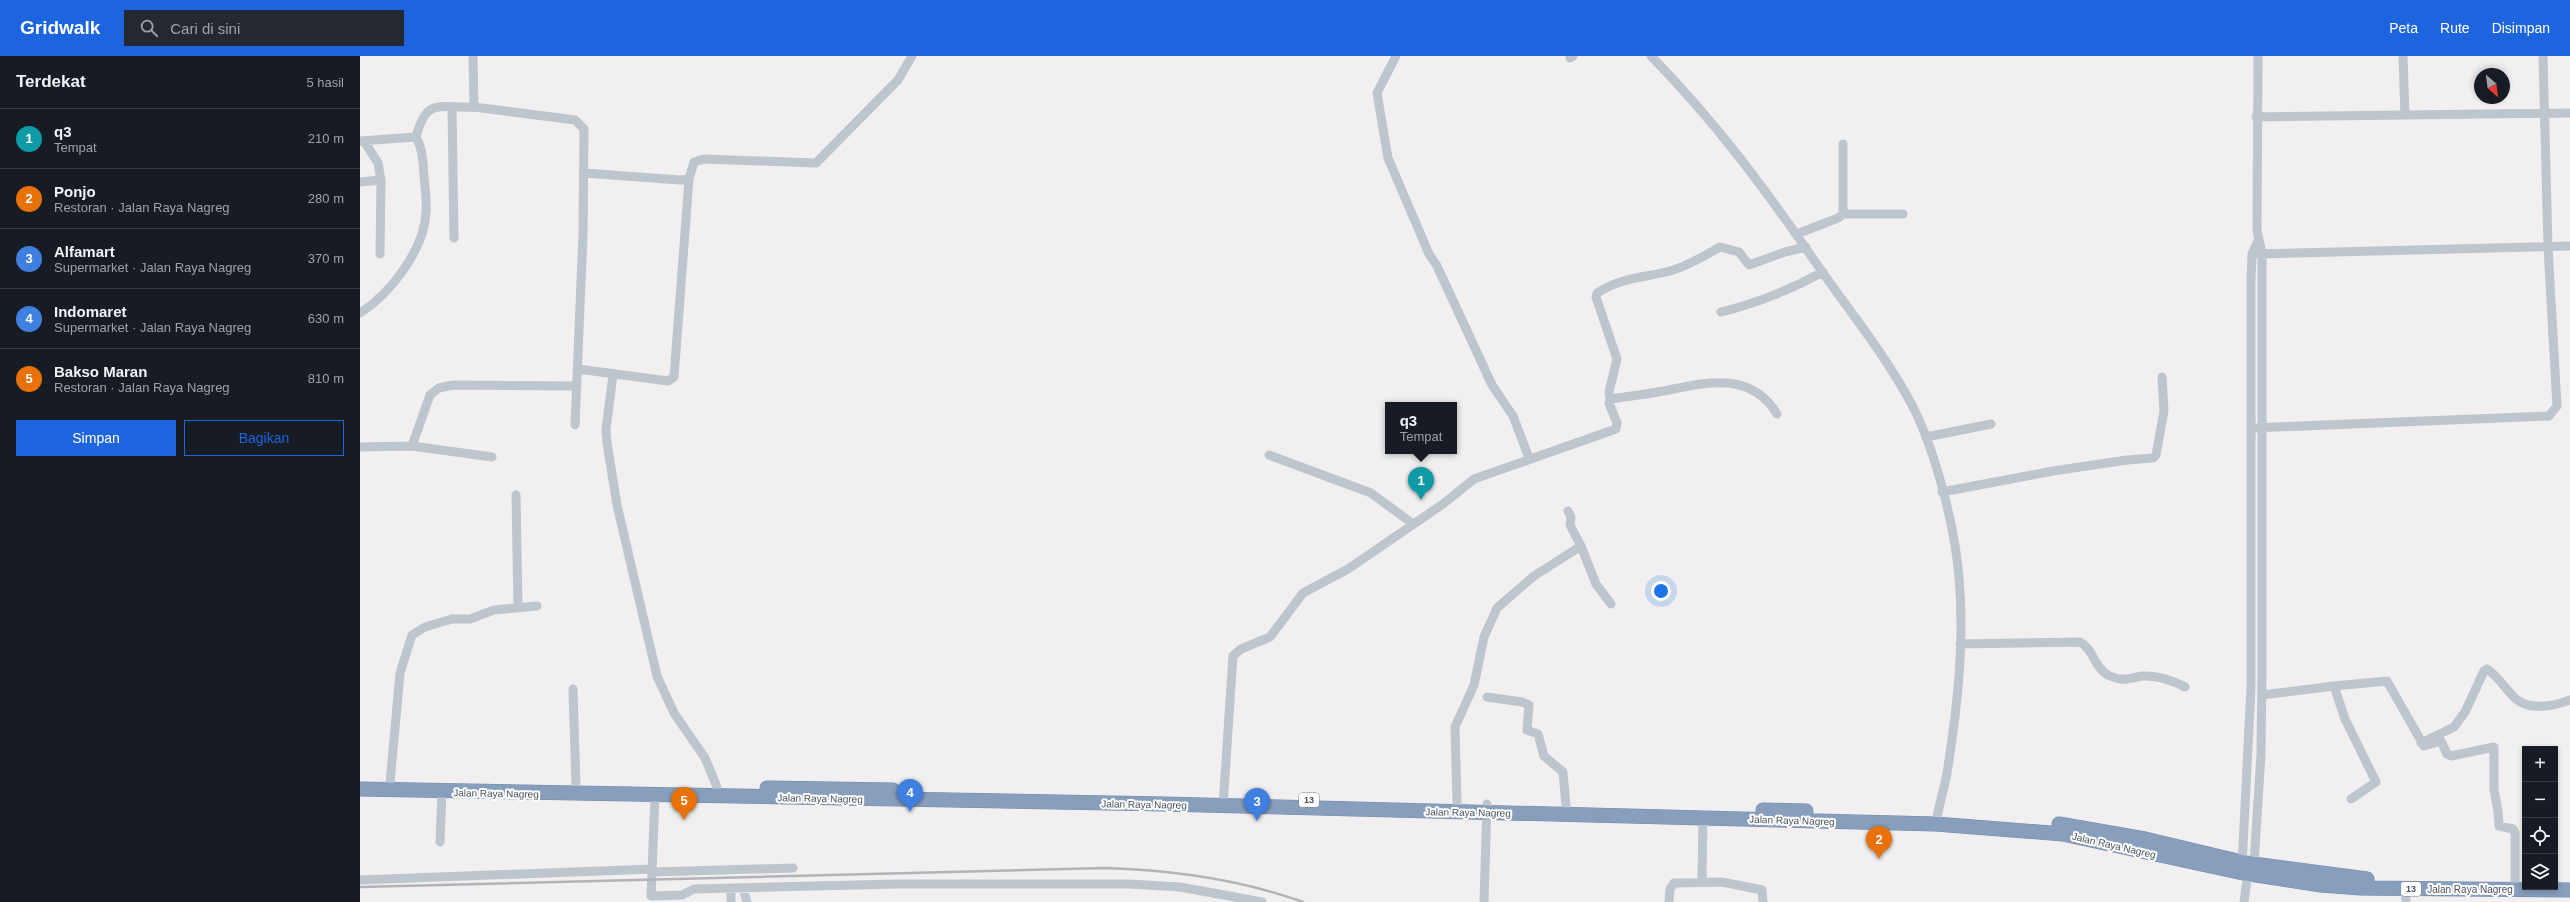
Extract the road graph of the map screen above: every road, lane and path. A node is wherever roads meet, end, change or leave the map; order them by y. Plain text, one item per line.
1 (473, 56) edge
2 (912, 56) edge
3 (1396, 56) edge
4 (1651, 56) edge
5 (2258, 56) edge
6 (2403, 56) edge
7 (2543, 56) edge
8 (452, 107) junction
9 (474, 107) junction
10 (2545, 113) junction
11 (2570, 113) edge
12 (2405, 115) junction
13 (2256, 117) junction
14 (416, 137) junction
15 (362, 141) edge
16 (1843, 144) dead end
17 (584, 173) junction
18 (689, 179) junction
19 (381, 180) junction
20 (360, 182) edge
21 (1843, 214) junction
22 (1903, 214) dead end
23 (1797, 234) junction
24 (454, 238) dead end
25 (2570, 246) edge
26 (1806, 247) junction
27 (2548, 247) junction
28 (380, 254) dead end
29 (2257, 254) junction
30 (1823, 272) junction
31 (1721, 312) dead end
32 (360, 313) edge
33 (578, 369) junction
34 (613, 375) junction
35 (2162, 377) dead end
36 (577, 386) junction
37 (1610, 400) junction
38 (1777, 414) dead end
39 (1991, 424) dead end
40 (575, 425) dead end
41 (2261, 427) junction
42 (2252, 428) junction
43 (1926, 437) junction
44 (412, 446) junction
45 (360, 447) edge
46 (1269, 455) dead end
47 (492, 457) dead end
48 (1529, 458) junction
49 (1942, 492) junction
50 (516, 494) dead end
51 (1568, 511) dead end
52 (1413, 524) junction
53 (1581, 546) junction
54 (1611, 604) dead end
55 (518, 606) junction
56 (537, 606) dead end
57 (1960, 644) junction
58 (2334, 686) junction
59 (2185, 687) dead end
60 (573, 689) dead end
61 (2262, 695) junction
62 (1487, 697) dead end
63 (2570, 700) edge
64 (2251, 710) junction
65 (2262, 711) junction
66 (2421, 743) junction
67 (360, 782) edge
68 (390, 783) junction
69 (576, 786) junction
70 (717, 787) junction
71 (360, 789) edge
72 (442, 792) junction
73 (655, 796) junction
74 (2351, 799) dead end
75 (1223, 801) junction
76 (1457, 804) junction
77 (1566, 806) junction
78 (1487, 808) junction
79 (1703, 817) junction
80 (1937, 820) junction
81 (440, 842) dead end
82 (793, 868) dead end
83 (653, 870) junction
84 (2248, 871) junction
85 (360, 880) edge
86 (1702, 880) junction
87 (2558, 880) edge
88 (2570, 880) edge
89 (2520, 881) edge
90 (744, 888) junction
91 (731, 889) junction
92 (2570, 890) edge
93 (2406, 895) edge
94 (664, 899) edge
95 (731, 902) edge
96 (747, 902) edge
97 (1262, 902) edge
98 (1484, 902) edge
99 (1669, 902) edge
100 (1763, 902) edge
101 (2244, 902) edge

1 - 9 street
2 - 18 street
3 - 48 street
4 - 23 street
5 - 13 street
6 - 12 street
7 - 10 street
8 - 9 street
8 - 14 street
8 - 24 street
9 - 17 street
10 - 11 street
10 - 12 street
10 - 27 street
12 - 13 street
13 - 29 street
14 - 15 street
14 - 32 street
15 - 19 street
16 - 21 street
17 - 18 street
17 - 33 street
18 - 34 street
19 - 20 street
19 - 28 street
21 - 22 street
21 - 23 street
23 - 26 street
25 - 27 street
26 - 30 street
26 - 37 street
27 - 29 street
27 - 41 street
29 - 41 street
29 - 42 street
30 - 31 street
30 - 43 street
33 - 34 street
33 - 36 street
34 - 70 street
35 - 49 street
36 - 40 street
36 - 44 street
37 - 38 street
37 - 48 street
39 - 43 street
41 - 42 street
41 - 61 street
42 - 64 street
43 - 49 street
44 - 45 street
44 - 47 street
46 - 52 street
48 - 52 street
49 - 57 street
50 - 55 street
51 - 53 street
52 - 75 street
53 - 54 street
53 - 76 street
55 - 56 street
55 - 68 street
57 - 59 street
57 - 80 street
58 - 61 street
58 - 66 street
58 - 74 street
60 - 69 street
61 - 65 street
62 - 77 street
63 - 66 street
64 - 65 street
64 - 84 street
65 - 84 street
66 - 89 street
67 - 68 highway, Jalan Raya Nagreg / 13
68 - 69 highway, Jalan Raya Nagreg / 13
69 - 70 highway, Jalan Raya Nagreg / 13
70 - 75 highway, Jalan Raya Nagreg / 13
71 - 72 highway, Jalan Raya Nagreg / 13
72 - 73 highway, Jalan Raya Nagreg / 13
72 - 81 street
73 - 75 highway, Jalan Raya Nagreg / 13
73 - 83 street
75 - 76 highway, Jalan Raya Nagreg / 13
75 - 78 highway, Jalan Raya Nagreg / 13
76 - 78 highway, Jalan Raya Nagreg / 13
77 - 78 highway, Jalan Raya Nagreg / 13
77 - 80 highway, Jalan Raya Nagreg / 13
78 - 79 highway, Jalan Raya Nagreg / 13
78 - 98 street
79 - 80 highway, Jalan Raya Nagreg / 13
79 - 86 street
80 - 84 highway, Jalan Raya Nagreg / 13
82 - 83 street
83 - 85 street
83 - 94 street
84 - 89 highway, Jalan Raya Nagreg / 13
84 - 93 highway, Jalan Raya Nagreg / 13
84 - 101 street
86 - 99 street
86 - 100 street
87 - 88 highway
90 - 91 street
90 - 96 street
90 - 97 street
91 - 94 street
91 - 95 street
92 - 93 highway, Jalan Raya Nagreg / 13

